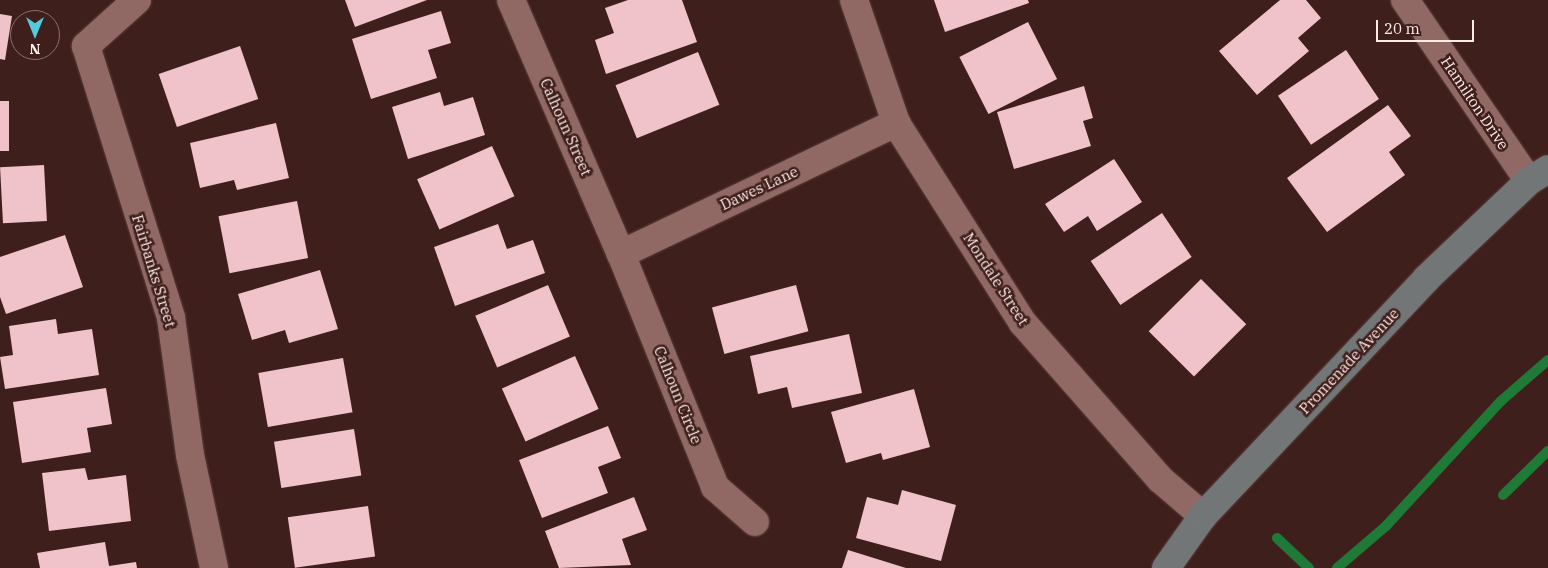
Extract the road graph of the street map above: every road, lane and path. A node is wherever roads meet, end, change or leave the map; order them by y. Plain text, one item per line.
1 (137, 0) edge
2 (511, 0) edge
3 (854, 0) edge
4 (1405, 0) edge
5 (896, 123) junction
6 (1538, 175) edge
7 (621, 254) junction
8 (1203, 516) junction
9 (755, 522) dead end
10 (214, 568) edge
11 (1166, 568) edge

1 - 10 street, Fairbanks Street
2 - 7 street, Calhoun Street
3 - 5 street, Mondale Street
4 - 6 street, Hamilton Drive
5 - 7 street, Dawes Lane
5 - 8 street, Mondale Street
6 - 8 main road, Promenade Avenue
7 - 9 street, Calhoun Circle
8 - 11 main road, Promenade Avenue

